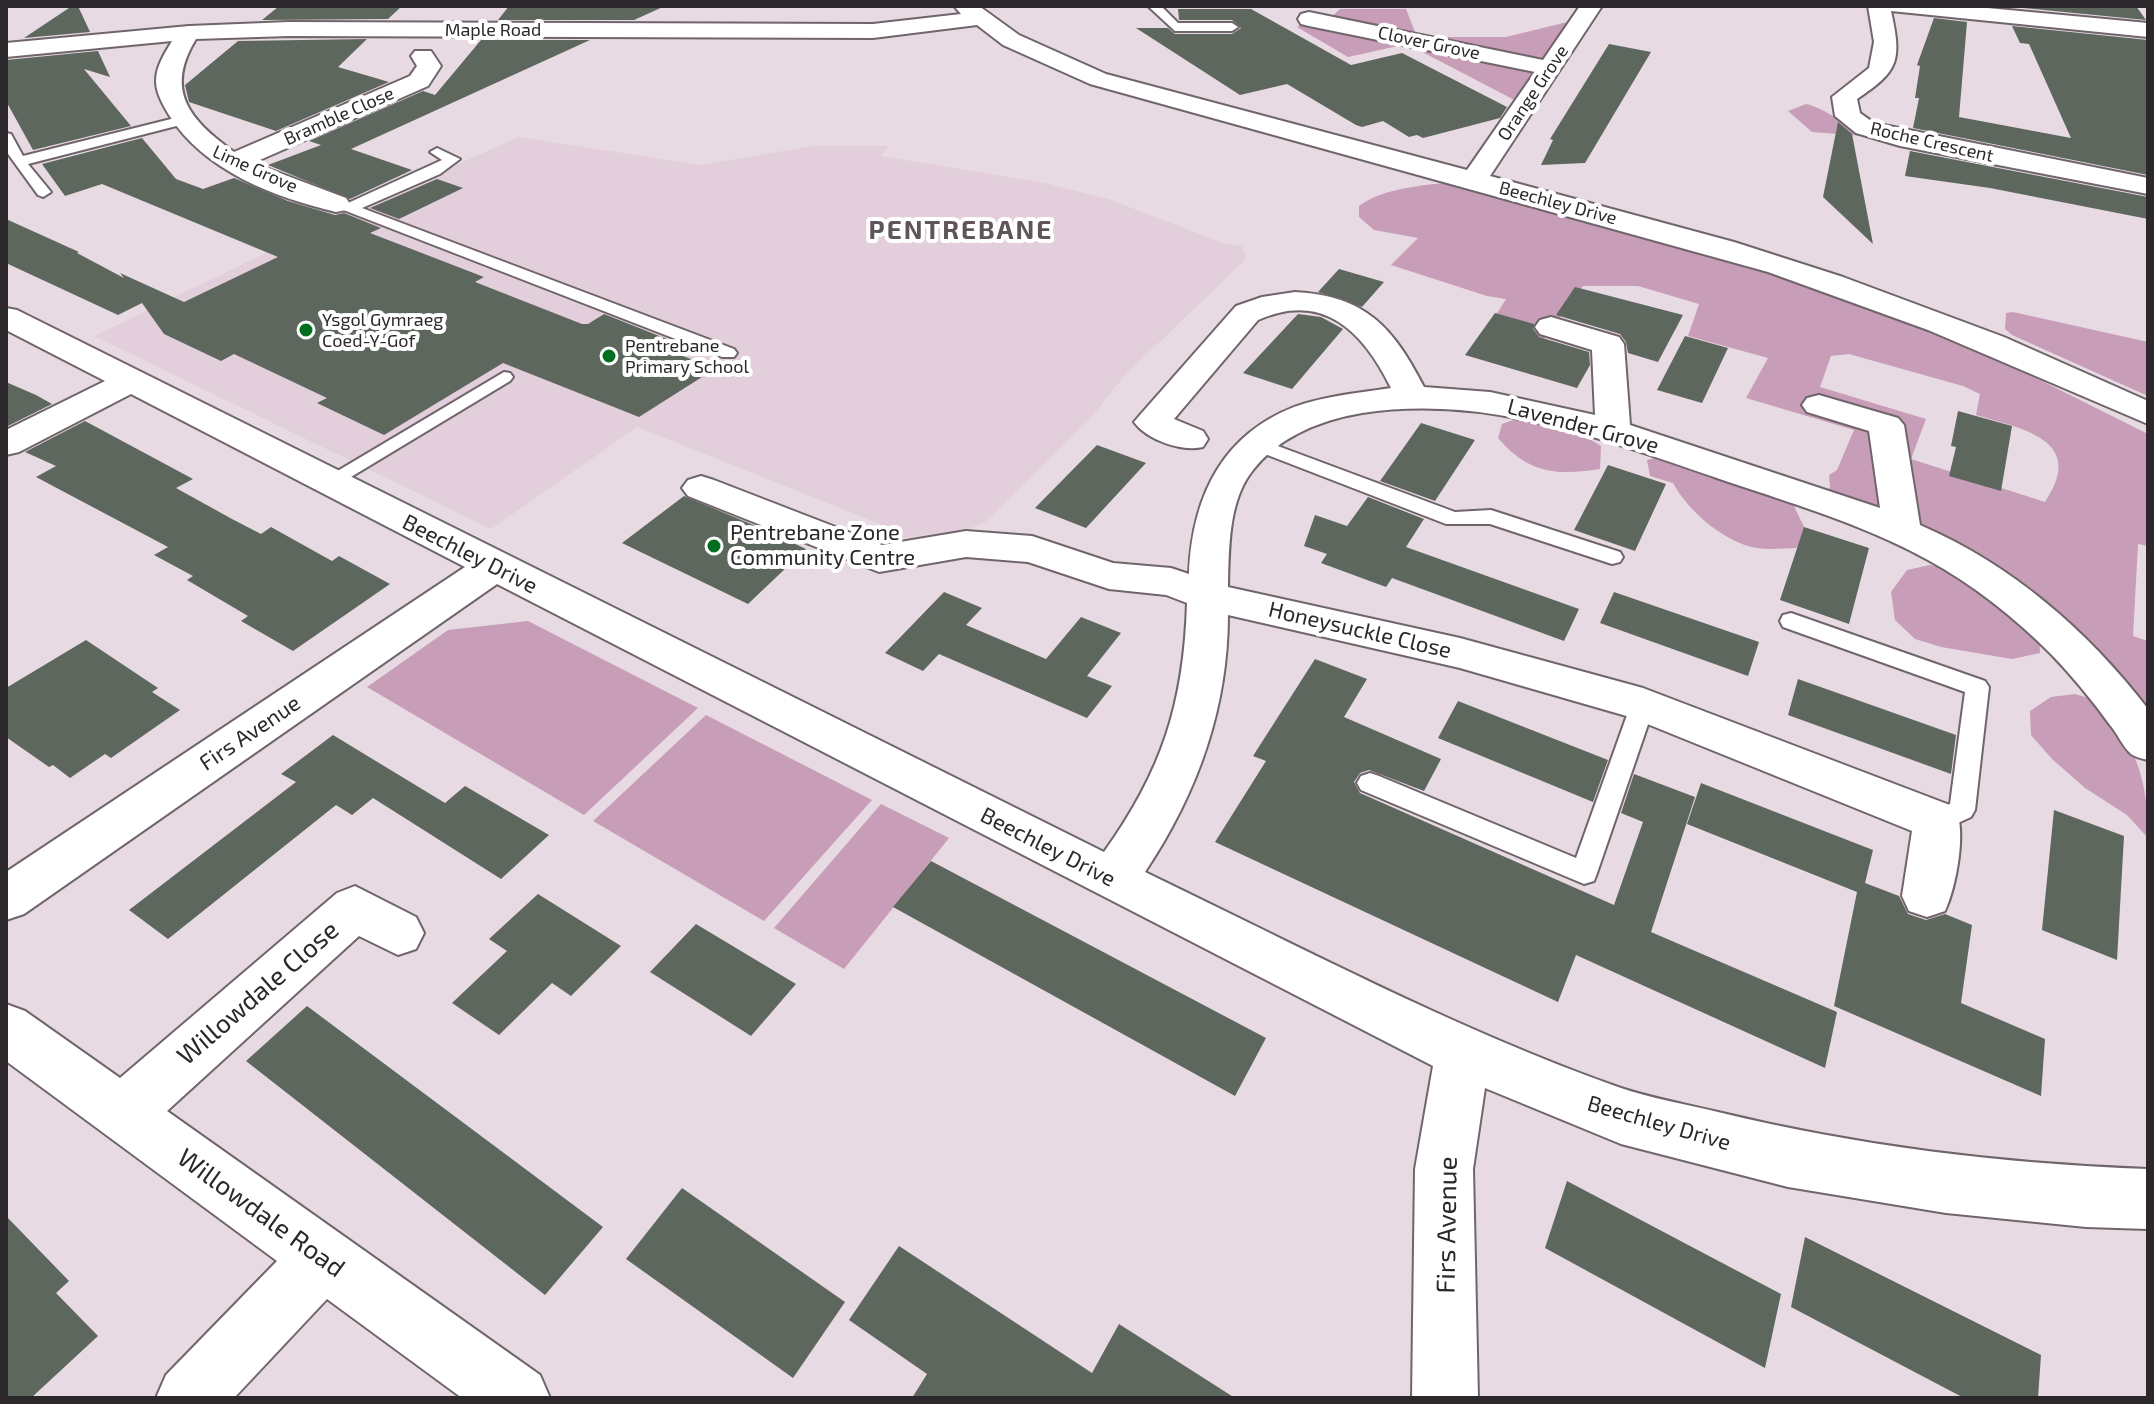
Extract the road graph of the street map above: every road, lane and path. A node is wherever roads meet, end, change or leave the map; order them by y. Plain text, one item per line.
1 (1154, 6) edge
2 (1591, 6) edge
3 (1879, 6) edge
4 (1897, 6) edge
5 (973, 12) edge
6 (1309, 19) dead end
7 (1232, 27) dead end
8 (2148, 30) edge
9 (189, 33) junction
10 (6, 50) edge
11 (423, 56) dead end
12 (1550, 68) junction
13 (183, 120) junction
14 (6, 137) edge
15 (437, 152) dead end
16 (19, 162) junction
17 (231, 163) junction
18 (1474, 180) junction
19 (2148, 186) edge
20 (43, 192) dead end
21 (343, 206) junction
22 (6, 317) edge
23 (1551, 327) dead end
24 (728, 353) dead end
25 (504, 377) dead end
26 (129, 382) junction
27 (1411, 395) junction
28 (1819, 405) dead end
29 (2148, 414) edge
30 (1613, 431) junction
31 (1190, 439) dead end
32 (6, 444) edge
33 (1259, 445) junction
34 (329, 482) junction
35 (701, 488) dead end
36 (1902, 529) junction
37 (1612, 557) dead end
38 (495, 566) junction
39 (1211, 597) junction
40 (1791, 621) dead end
41 (1643, 704) junction
42 (2148, 743) edge
43 (1370, 783) dead end
44 (1938, 821) junction
45 (1113, 880) junction
46 (8, 895) edge
47 (1927, 896) dead end
48 (398, 933) dead end
49 (6, 1029) edge
50 (1463, 1053) junction
51 (124, 1112) junction
52 (2148, 1199) edge
53 (322, 1259) junction
54 (189, 1398) edge
55 (517, 1398) edge
56 (1445, 1398) edge

1 - 7 lane
2 - 12 street, Orange Grove
3 - 19 street, Roche Crescent
4 - 8 street
5 - 9 street, Maple Road
5 - 18 street, Beechley Drive
6 - 12 street, Clover Grove
9 - 10 street, Maple Road
9 - 13 street, Lime Grove
11 - 17 street, Bramble Close
12 - 18 street, Orange Grove
13 - 16 lane
13 - 17 street, Lime Grove
14 - 16 lane
15 - 21 lane
16 - 20 lane
17 - 21 street, Lime Grove
18 - 29 street, Beechley Drive
21 - 24 lane
22 - 26 street, Beechley Drive
23 - 30 street
25 - 34 lane
26 - 32 street
26 - 34 street, Beechley Drive
27 - 30 street, Lavender Grove
27 - 31 street
27 - 33 street, Lavender Grove
28 - 36 street
30 - 36 street, Lavender Grove
33 - 37 lane
33 - 39 street, Lavender Grove
34 - 38 street, Beechley Drive
35 - 39 street, Honeysuckle Close
36 - 42 street, Lavender Grove
38 - 45 street, Beechley Drive
38 - 46 street, Firs Avenue
39 - 41 street, Honeysuckle Close
39 - 45 street, Lavender Grove
40 - 44 lane
41 - 43 lane
41 - 44 street, Honeysuckle Close
44 - 47 street
45 - 50 street, Beechley Drive
48 - 51 street, Willowdale Close
49 - 51 street, Willowdale Road
50 - 52 street, Beechley Drive
50 - 56 street, Firs Avenue
51 - 53 street, Willowdale Road
53 - 54 street
53 - 55 street, Willowdale Road

